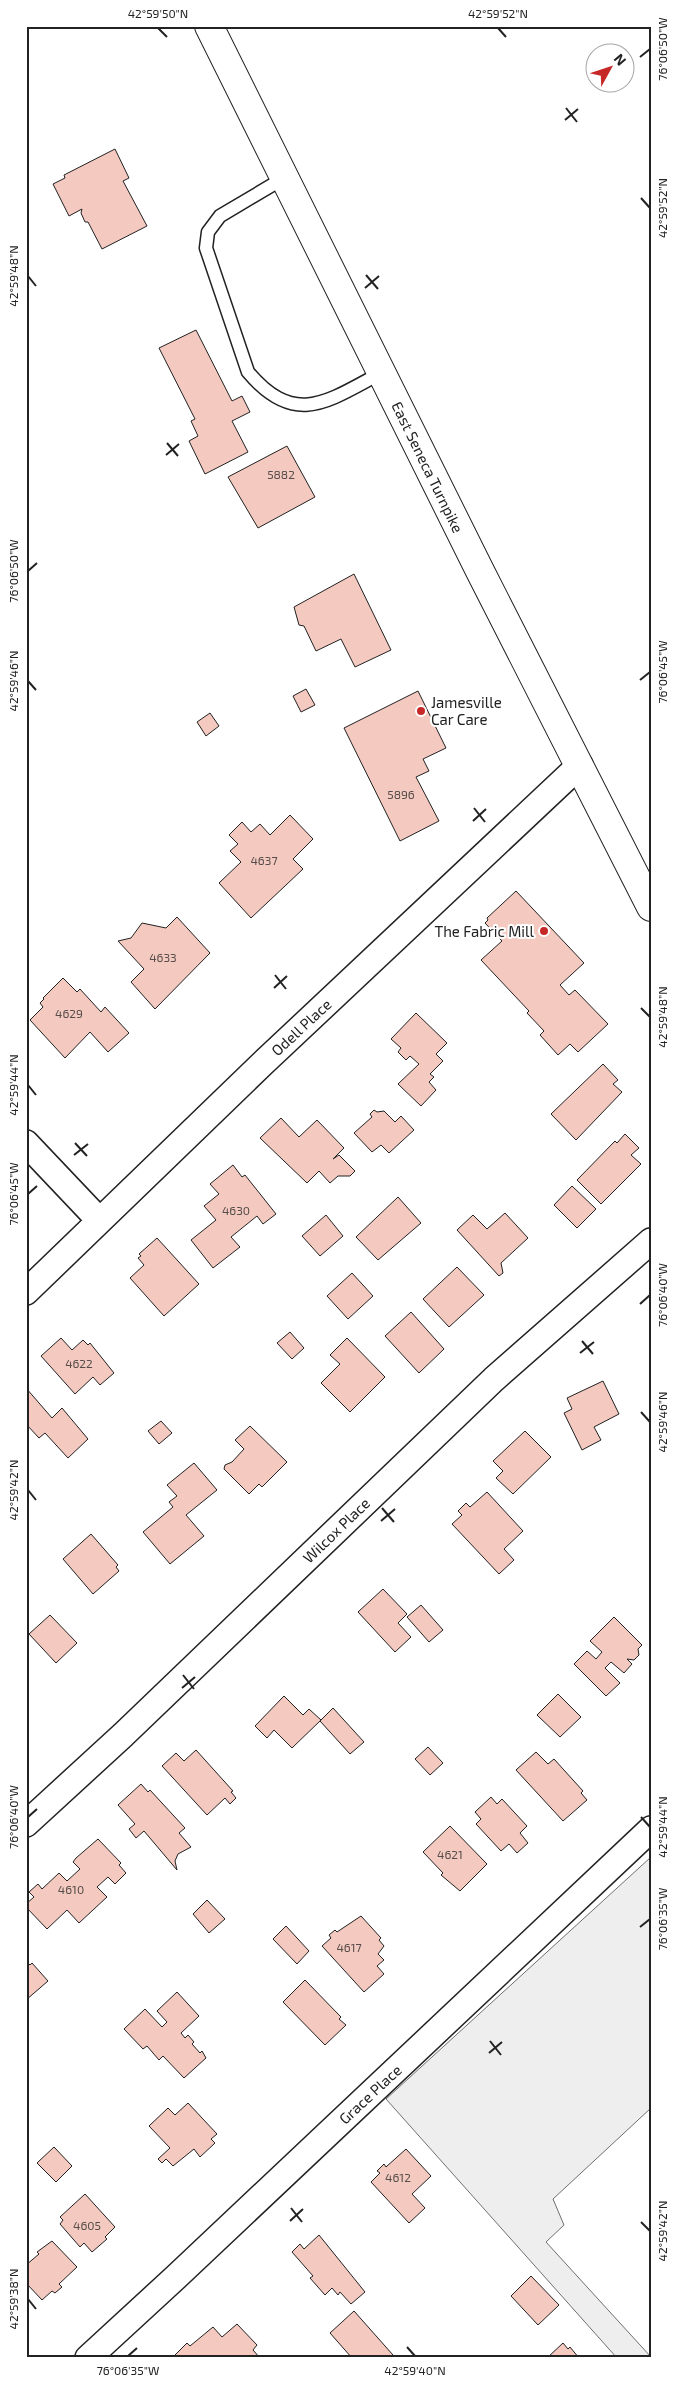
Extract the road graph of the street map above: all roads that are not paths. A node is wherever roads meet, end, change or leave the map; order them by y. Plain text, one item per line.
1 (208, 26) edge
2 (284, 178) junction
3 (381, 373) junction
4 (580, 765) junction
5 (651, 907) edge
6 (26, 1143) edge
7 (100, 1220) junction
8 (651, 1241) edge
9 (26, 1292) edge
10 (26, 1824) edge
11 (651, 1828) edge
12 (88, 2358) edge

1 - 2 main road, East Seneca Turnpike
2 - 3 main road, East Seneca Turnpike
2 - 3 lane
3 - 4 main road, East Seneca Turnpike
4 - 5 main road, East Seneca Turnpike
4 - 7 street, Odell Place
6 - 7 street
7 - 9 street, Odell Place
8 - 10 street, Wilcox Place
11 - 12 street, Grace Place

